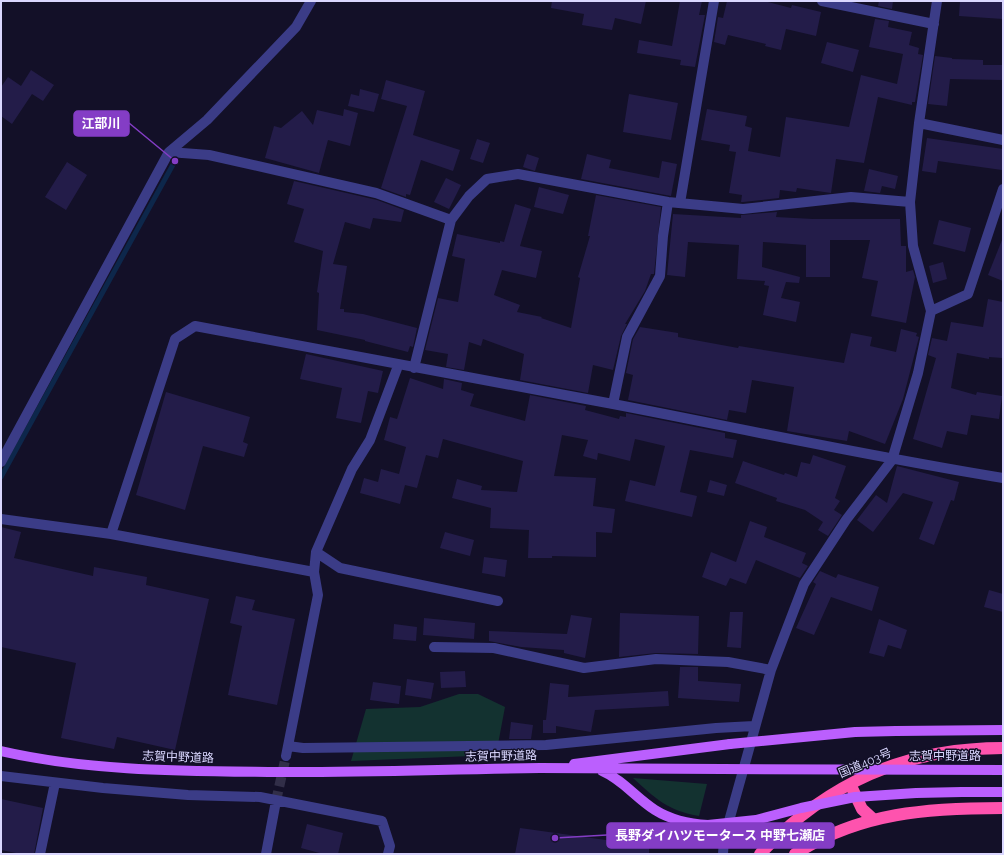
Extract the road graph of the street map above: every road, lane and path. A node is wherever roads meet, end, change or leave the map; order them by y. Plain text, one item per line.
1 (311, 1) edge
2 (714, 1) edge
3 (822, 1) edge
4 (937, 1) edge
5 (934, 24) junction
6 (919, 123) junction
7 (1003, 140) edge
8 (169, 152) junction
9 (1003, 189) edge
10 (668, 202) junction
11 (910, 202) junction
12 (680, 203) junction
13 (451, 220) junction
14 (931, 311) junction
15 (398, 366) junction
16 (414, 368) junction
17 (613, 404) junction
18 (892, 460) junction
19 (1, 462) edge
20 (1003, 478) edge
21 (1, 519) edge
22 (111, 534) junction
23 (316, 552) junction
24 (314, 572) junction
25 (498, 601) dead end
26 (434, 647) dead end
27 (771, 670) junction
28 (754, 726) junction
29 (1003, 730) edge
30 (1003, 748) edge
31 (1, 751) edge
32 (540, 768) junction
33 (599, 769) junction
34 (1003, 770) edge
35 (1, 776) edge
36 (55, 783) junction
37 (850, 784) junction
38 (1003, 792) edge
39 (276, 801) junction
40 (1003, 808) edge
41 (874, 820) junction
42 (40, 854) edge
43 (266, 854) edge
44 (388, 854) edge
45 (723, 854) edge
46 (760, 854) edge
47 (795, 854) edge

1 - 8 street
2 - 12 street
3 - 5 street
4 - 5 street
5 - 6 street
6 - 7 street
6 - 11 street
8 - 13 street
8 - 19 street
9 - 14 street
10 - 12 street
10 - 13 street
10 - 17 street
11 - 12 street
11 - 14 street
13 - 16 street
14 - 18 street
15 - 16 street
15 - 22 street
15 - 23 street
16 - 17 street
17 - 18 street
18 - 20 street
18 - 27 street
21 - 22 street
22 - 24 street
23 - 24 street
23 - 25 street
24 - 28 street
26 - 27 street
27 - 28 street
28 - 45 street
29 - 32 main road, bridge
30 - 37 highway, 国道403号
31 - 32 main road, 志賀中野道路
32 - 33 main road, 志賀中野道路
33 - 34 main road, 志賀中野道路, bridge
33 - 38 main road, bridge
35 - 36 street
36 - 39 street
36 - 42 street
37 - 41 highway
37 - 46 highway, 国道403号
39 - 43 street
39 - 44 street
40 - 41 highway
41 - 47 highway

